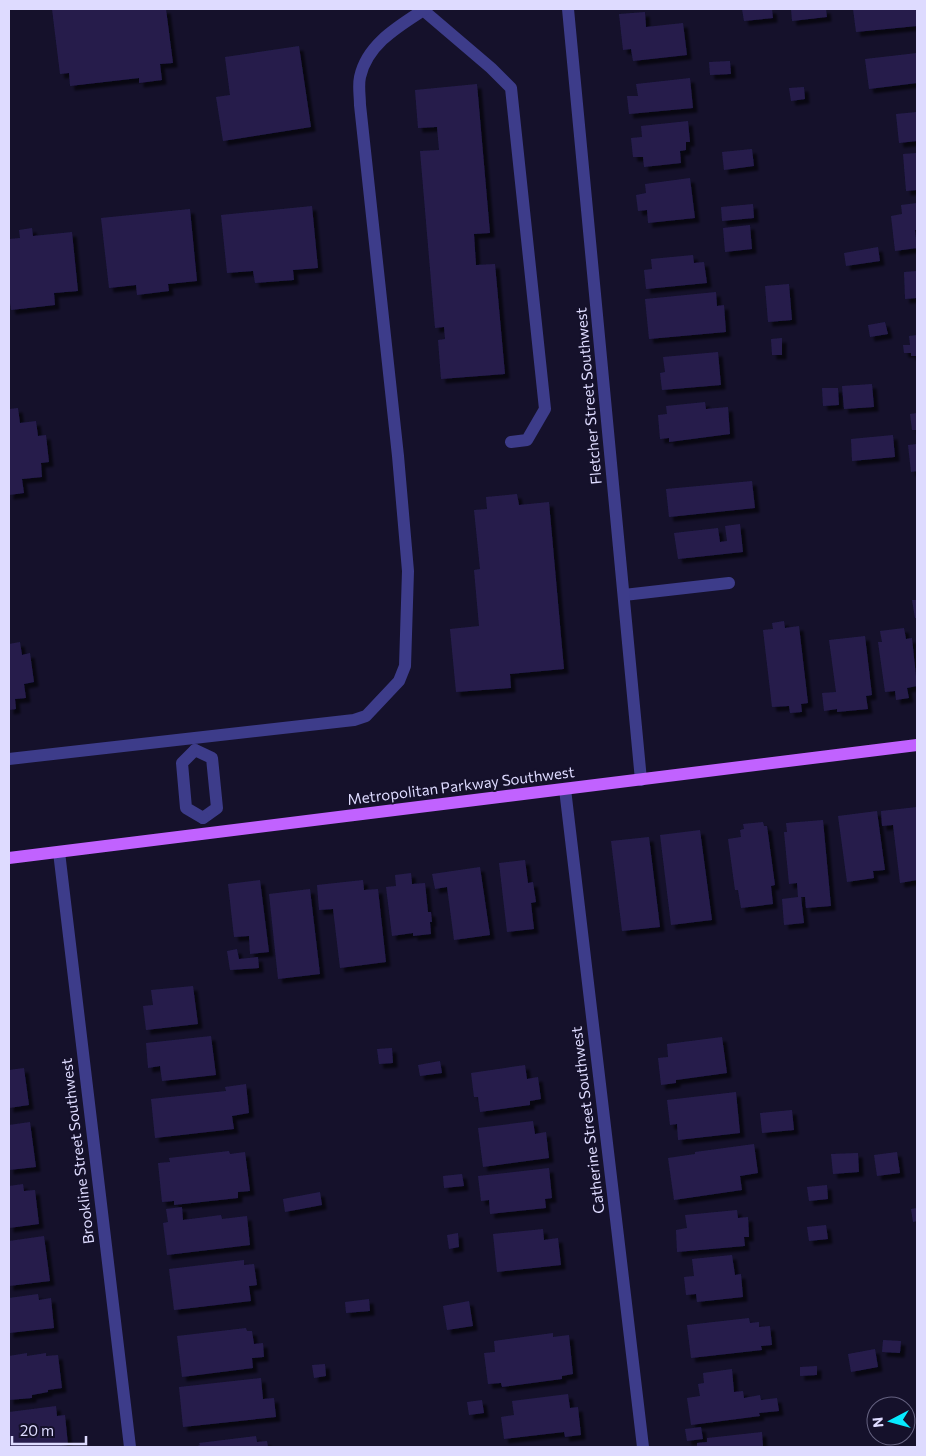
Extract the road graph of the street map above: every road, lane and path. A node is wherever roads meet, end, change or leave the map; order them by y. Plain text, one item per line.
1 (424, 9) edge
2 (568, 9) edge
3 (511, 442) dead end
4 (729, 583) dead end
5 (624, 595) junction
6 (194, 744) junction
7 (917, 745) edge
8 (9, 758) edge
9 (642, 780) junction
10 (565, 789) junction
11 (203, 818) junction
12 (204, 834) junction
13 (59, 852) junction
14 (9, 858) edge
15 (130, 1447) edge
16 (643, 1447) edge

1 - 3 street
1 - 6 street
2 - 5 street, Fletcher Street Southwest
4 - 5 street
5 - 9 street, Fletcher Street Southwest
6 - 8 street
6 - 11 street
6 - 11 street
7 - 9 main road, Metropolitan Parkway Southwest
9 - 10 main road, Metropolitan Parkway Southwest
10 - 12 main road, Metropolitan Parkway Southwest
10 - 16 street, Catherine Street Southwest
11 - 12 street
12 - 13 main road, Metropolitan Parkway Southwest
13 - 14 main road, Metropolitan Parkway Southwest
13 - 15 street, Brookline Street Southwest

